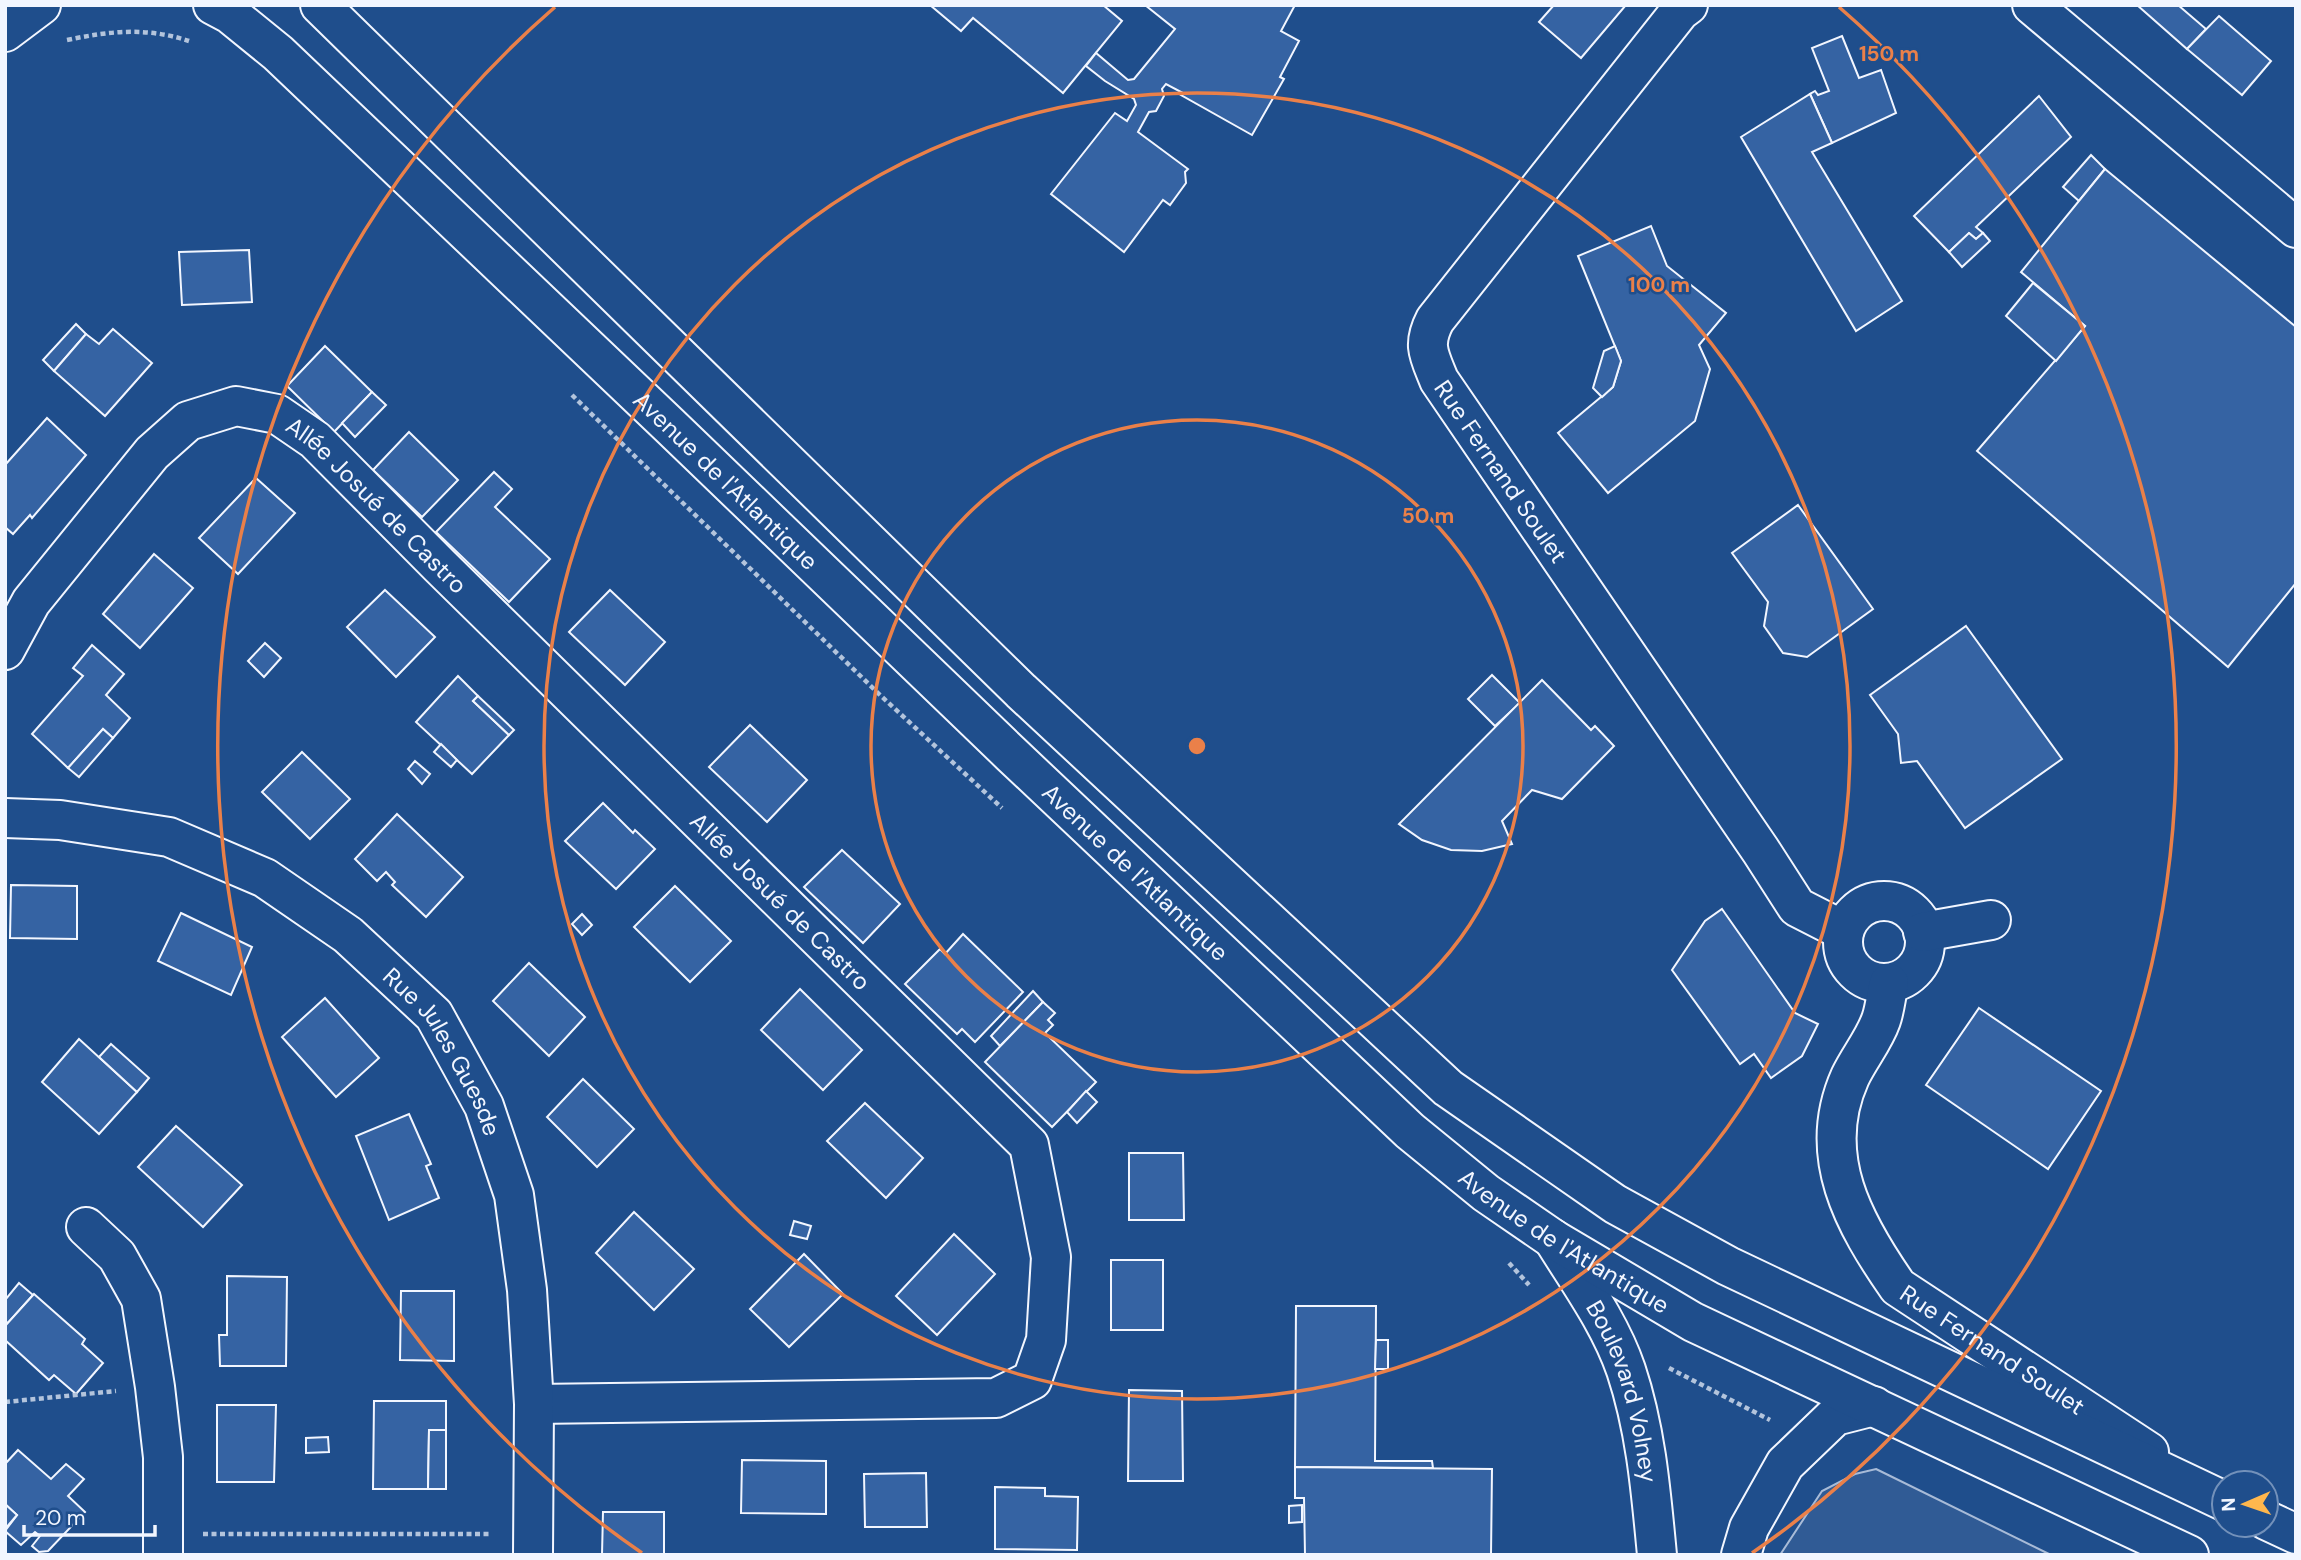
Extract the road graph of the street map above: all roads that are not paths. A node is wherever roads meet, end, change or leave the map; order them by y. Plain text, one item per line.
1 (41, 5) edge
2 (212, 5) edge
3 (320, 5) edge
4 (1688, 5) edge
5 (2032, 5) edge
6 (5, 32) edge
7 (2296, 228) edge
8 (5, 650) edge
9 (5, 818) edge
10 (1991, 920) dead end
11 (1844, 931) junction
12 (1923, 932) junction
13 (1889, 983) junction
14 (86, 1227) dead end
15 (1553, 1239) junction
16 (534, 1404) junction
17 (1874, 1406) junction
18 (2210, 1492) edge
19 (2210, 1494) edge
20 (2280, 1527) edge
21 (2296, 1534) edge
22 (518, 1544) edge
23 (164, 1545) edge
24 (1657, 1555) edge
25 (1741, 1555) edge
26 (2189, 1555) edge

1 - 6 street
2 - 15 street, Avenue de l'Atlantique
3 - 19 street
4 - 11 street, Rue Fernand Soulet
5 - 7 street
8 - 16 street, Allée Josué de Castro
9 - 16 street, Rue Jules Guesde
10 - 12 street
11 - 12 street
11 - 13 street
12 - 13 street
13 - 18 street, Rue Fernand Soulet
14 - 23 street
15 - 17 street, Avenue de l'Atlantique
15 - 24 street, Boulevard Volney
16 - 22 street, Rue Jules Guesde
17 - 25 street
17 - 26 street, Avenue de l'Atlantique
20 - 21 street

